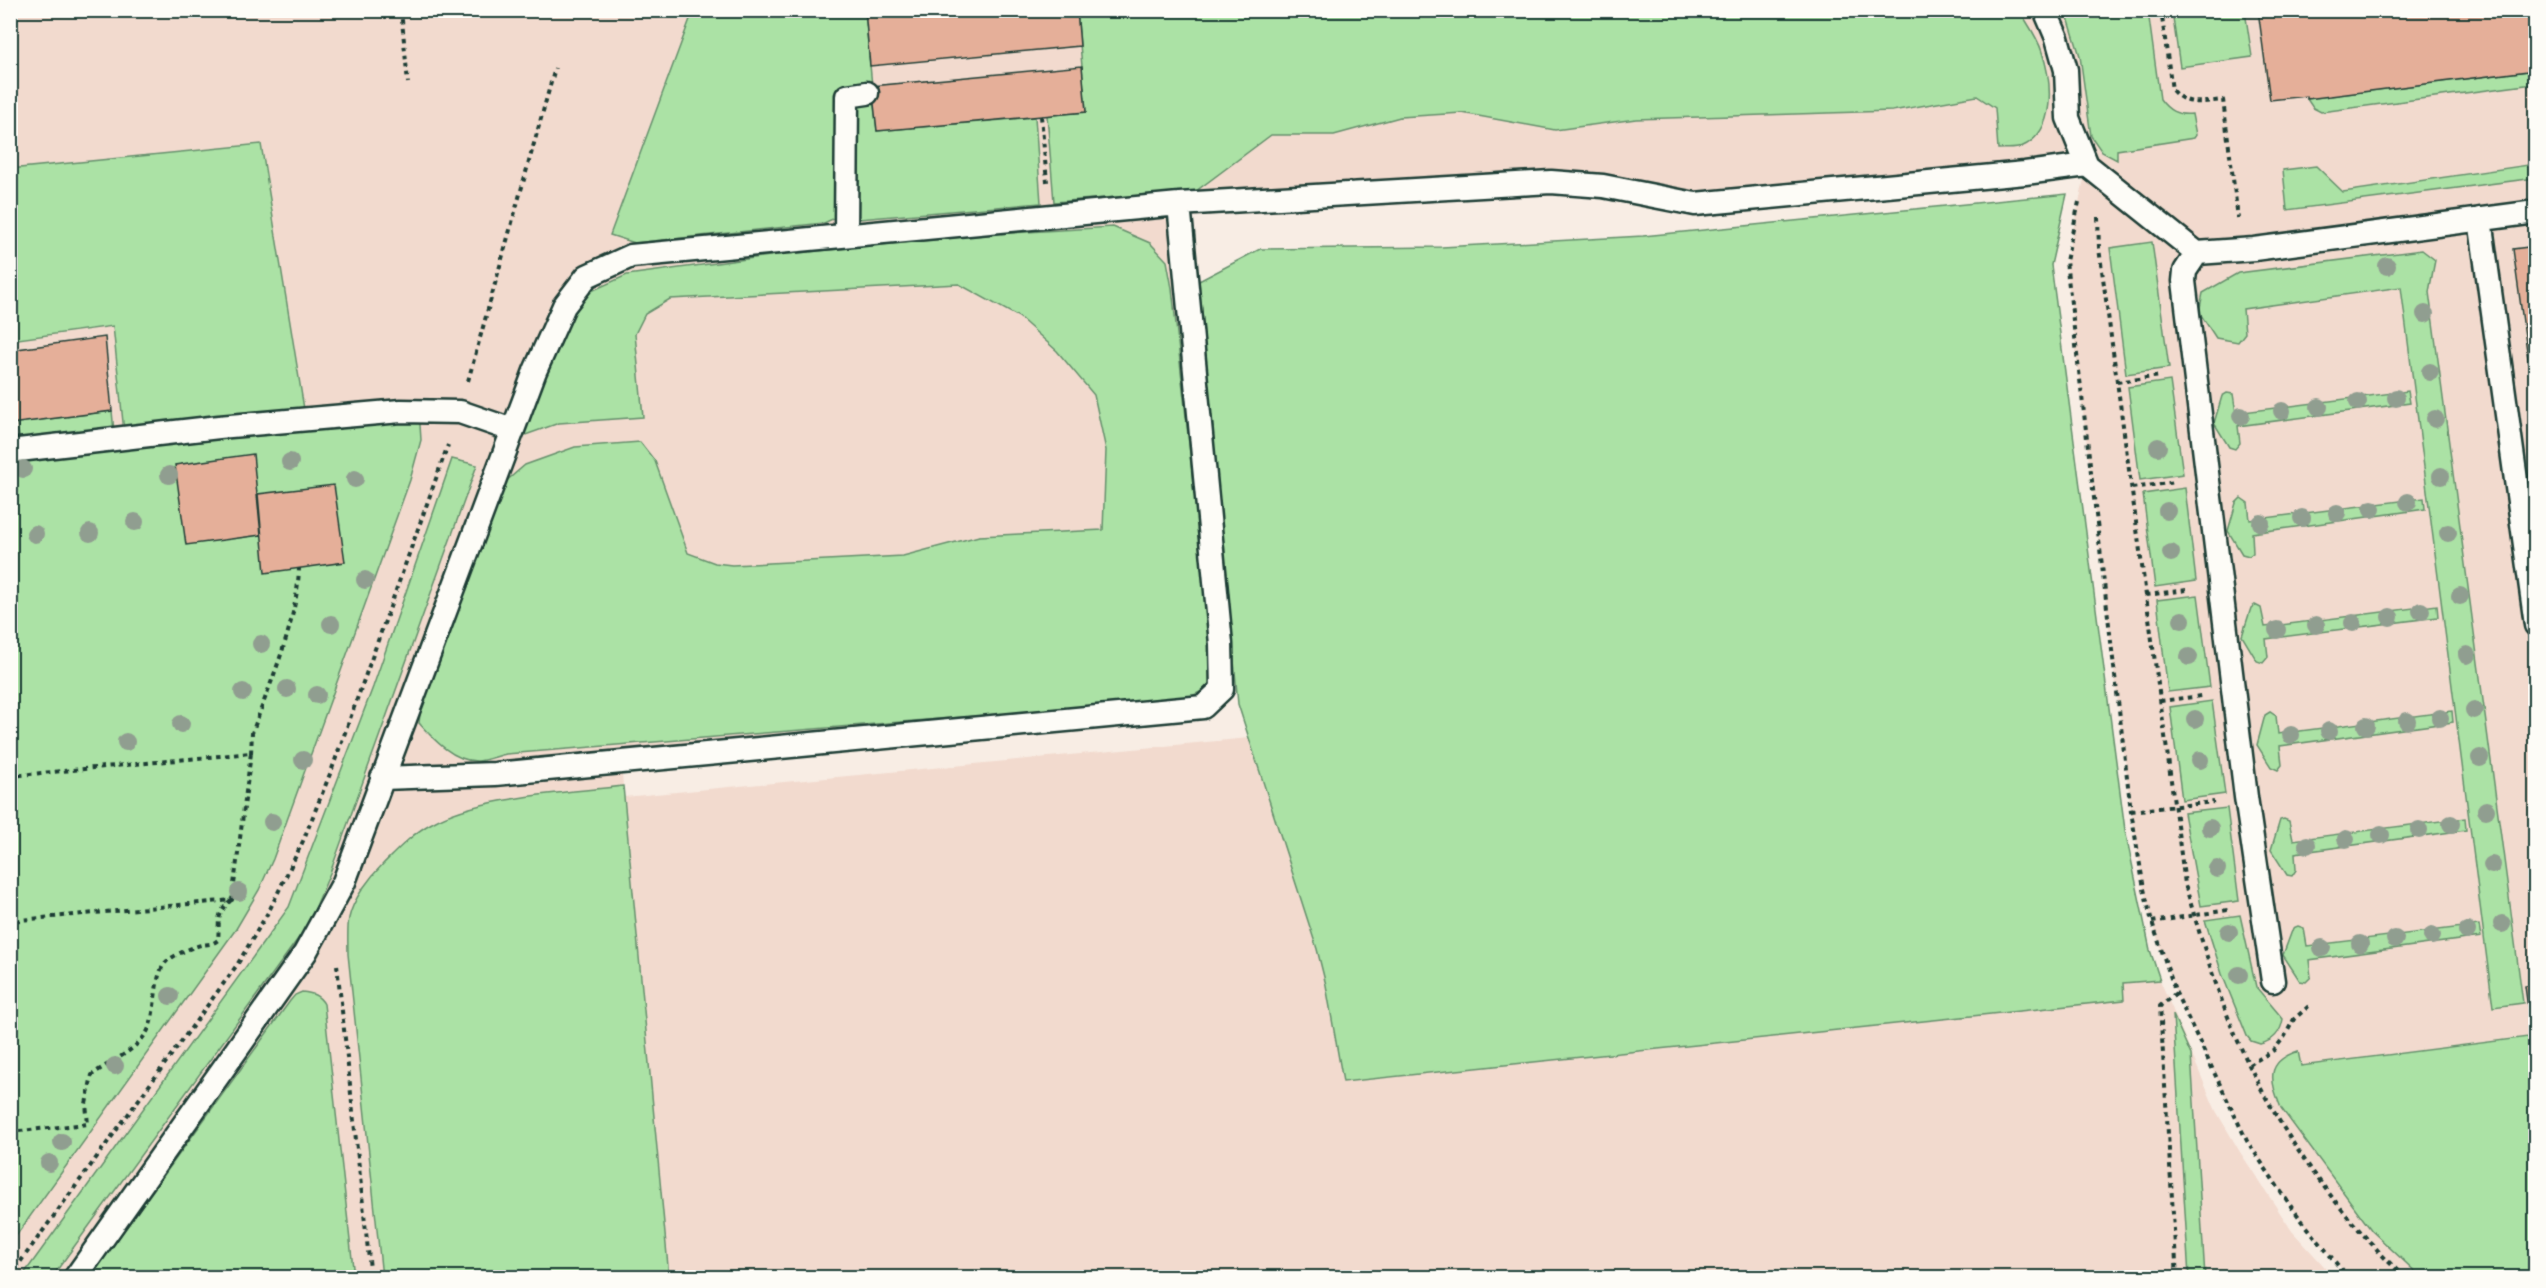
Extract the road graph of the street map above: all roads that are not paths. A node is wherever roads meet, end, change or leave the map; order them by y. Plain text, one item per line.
1 (2045, 10) edge
2 (867, 93) dead end
3 (2087, 165) junction
4 (1179, 204) junction
5 (2535, 212) edge
6 (2480, 219) junction
7 (846, 234) junction
8 (2197, 253) junction
9 (513, 430) junction
10 (10, 451) edge
11 (2535, 625) edge
12 (382, 778) junction
13 (2273, 981) dead end
14 (75, 1278) edge

1 - 3 lane
2 - 7 lane
3 - 4 lane
3 - 8 lane
4 - 7 lane
4 - 12 lane
5 - 6 lane
6 - 8 lane
6 - 11 lane
7 - 9 lane
8 - 13 lane
9 - 10 lane
9 - 12 lane
12 - 14 lane

